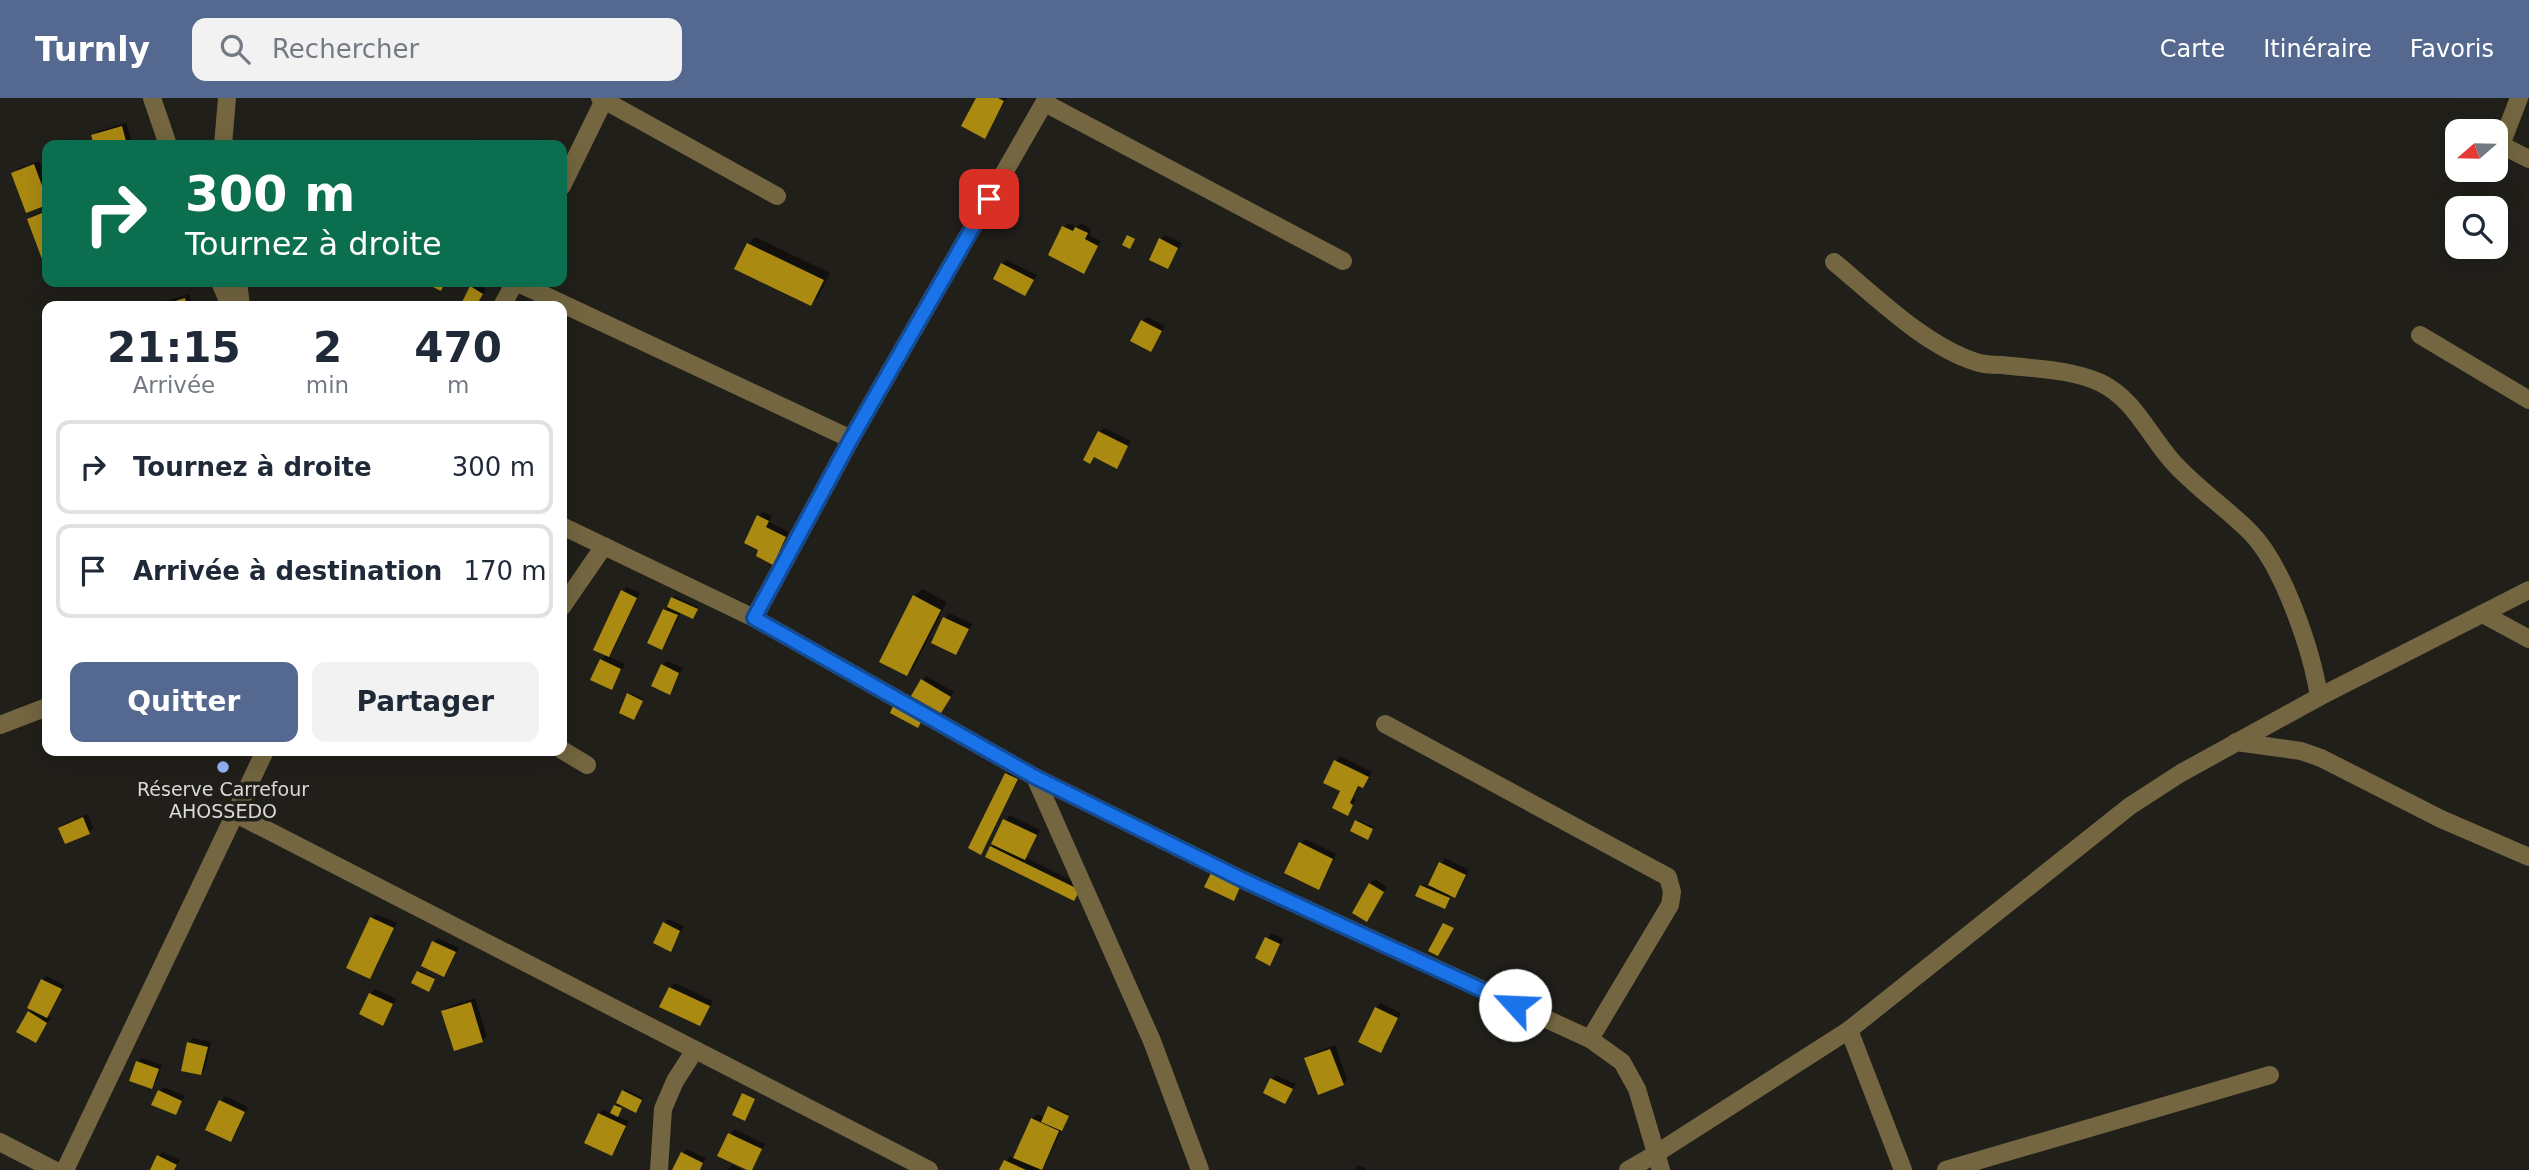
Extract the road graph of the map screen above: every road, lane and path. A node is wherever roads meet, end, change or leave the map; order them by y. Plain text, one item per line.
1 (152, 98) edge
2 (227, 98) edge
3 (2519, 98) edge
4 (603, 99) edge
5 (1046, 100) edge
6 (166, 140) edge
7 (225, 140) edge
8 (2529, 159) edge
9 (567, 175) edge
10 (777, 195) dead end
11 (1343, 261) dead end
12 (1834, 262) dead end
13 (527, 287) edge
14 (557, 301) edge
15 (567, 306) edge
16 (2420, 335) dead end
17 (2529, 400) edge
18 (851, 439) junction
19 (567, 528) edge
20 (604, 546) junction
21 (2529, 590) edge
22 (567, 600) edge
23 (2483, 614) junction
24 (754, 618) junction
25 (2529, 639) edge
26 (2319, 697) junction
27 (42, 709) edge
28 (1385, 724) dead end
29 (0, 725) edge
30 (2236, 742) junction
31 (567, 753) edge
32 (263, 756) edge
33 (587, 765) dead end
34 (1035, 777) junction
35 (236, 814) junction
36 (2529, 857) edge
37 (1850, 1030) junction
38 (1590, 1039) junction
39 (695, 1050) junction
40 (2270, 1075) dead end
41 (0, 1142) edge
42 (1658, 1163) edge
43 (54, 1170) edge
44 (65, 1170) edge
45 (659, 1170) edge
46 (929, 1170) edge
47 (1200, 1170) edge
48 (1628, 1170) edge
49 (1903, 1170) edge
50 (1946, 1170) edge

1 - 6 street
2 - 7 street
3 - 8 street
4 - 9 street
4 - 10 street
5 - 11 street
5 - 18 street
12 - 26 street
13 - 14 street
15 - 18 street
16 - 17 street
18 - 24 street
19 - 20 street
20 - 22 street
20 - 24 street
21 - 23 street
23 - 25 street
23 - 26 street
24 - 34 street
26 - 30 street
27 - 29 street
28 - 38 street
30 - 36 street
30 - 37 street
31 - 33 street
32 - 35 street
34 - 38 street
34 - 47 street
35 - 39 street
35 - 44 street
37 - 42 street
37 - 49 street
38 - 42 street
39 - 45 street
39 - 46 street
40 - 50 street
41 - 43 street
42 - 48 street

